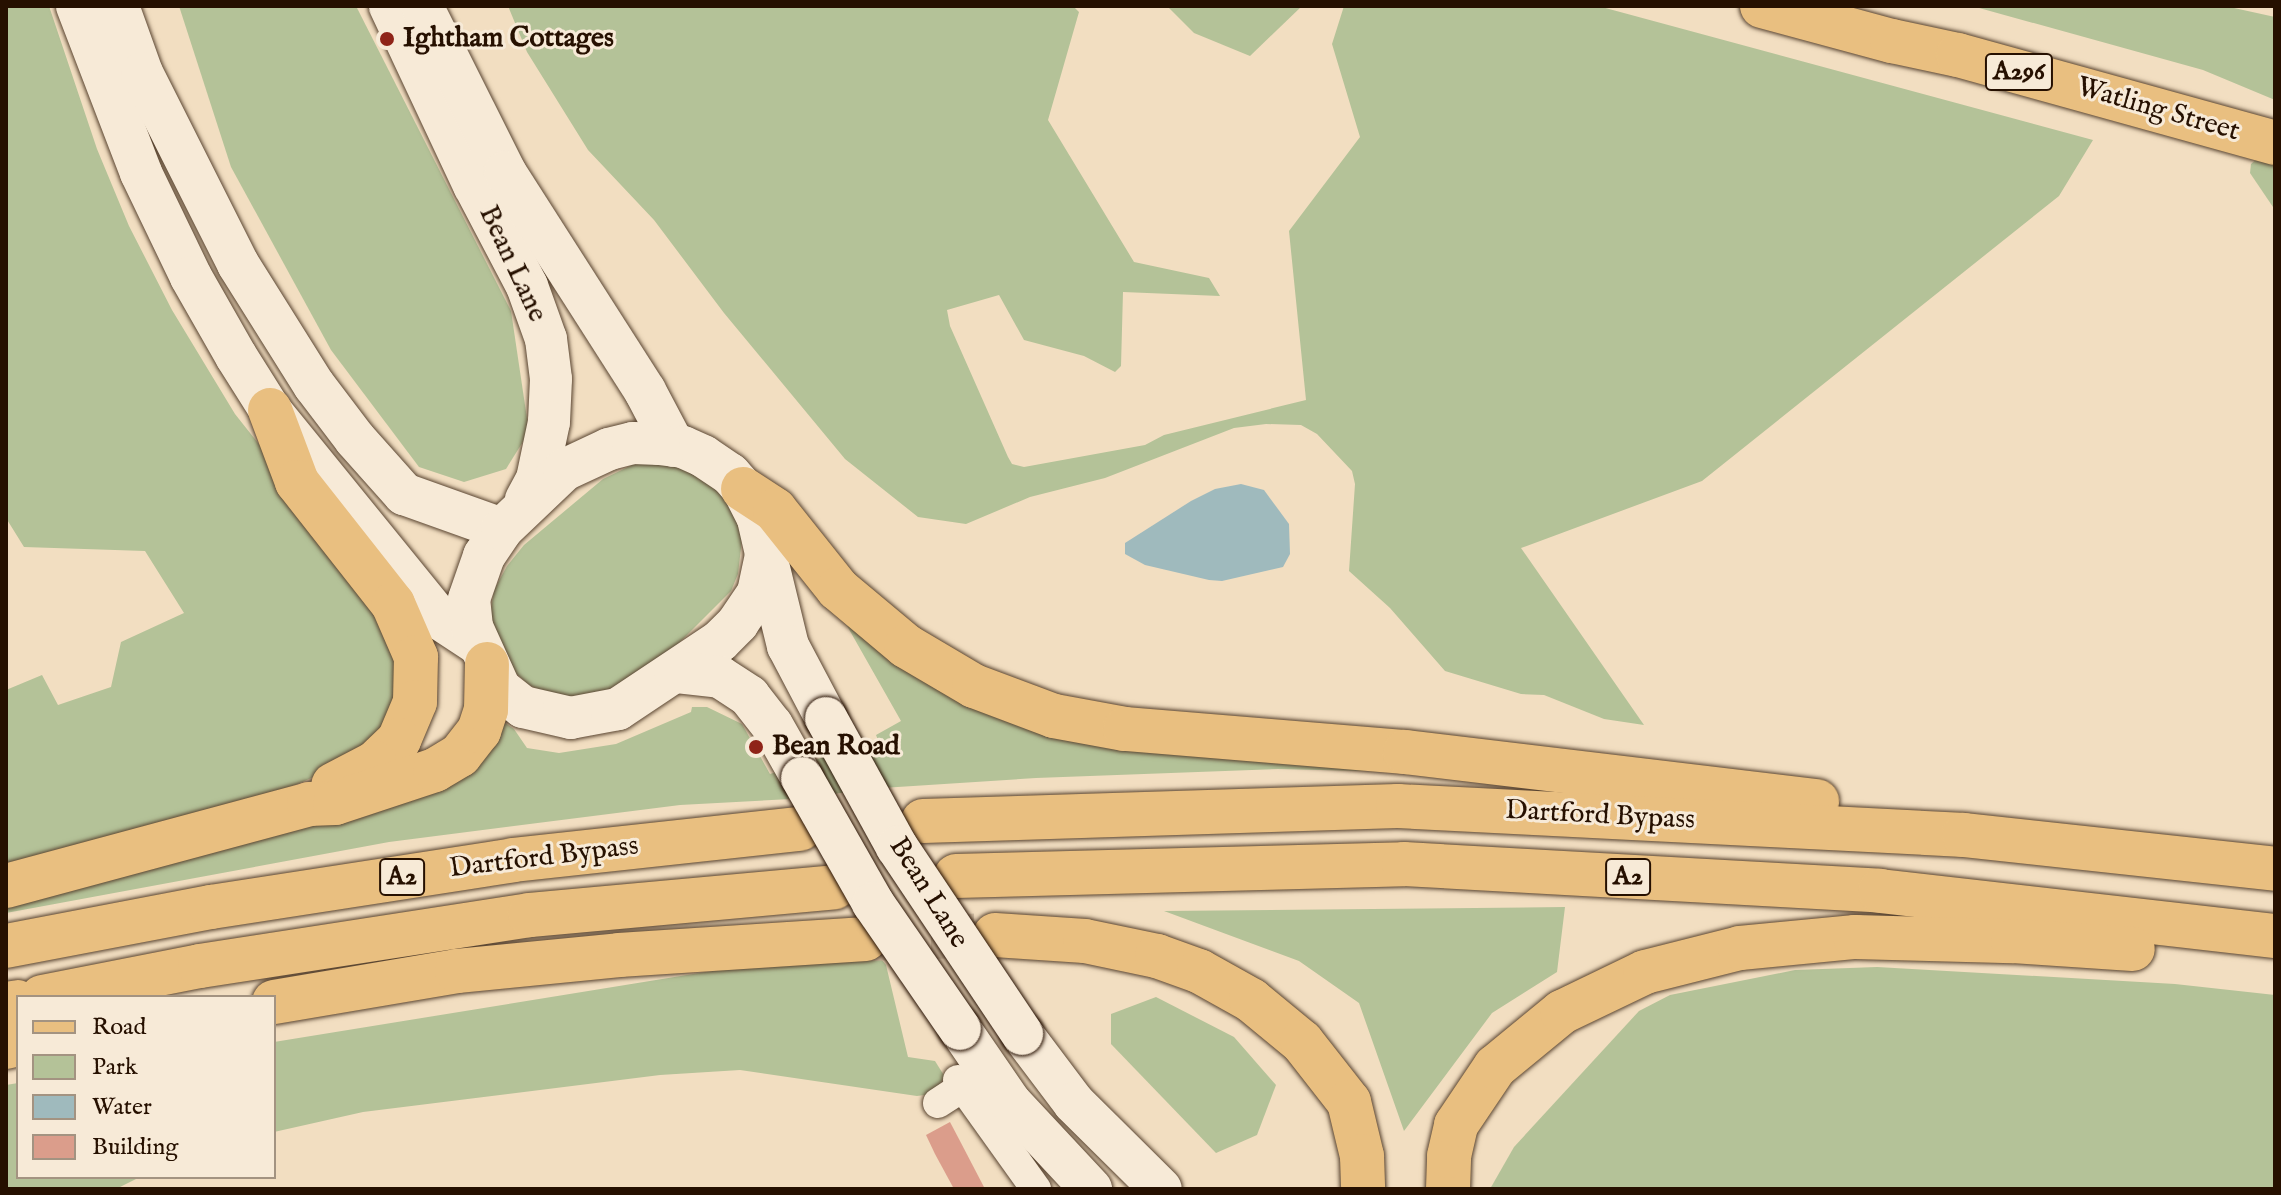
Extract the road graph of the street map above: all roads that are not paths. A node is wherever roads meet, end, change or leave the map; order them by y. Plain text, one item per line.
1 (77, 6) edge
2 (118, 6) edge
3 (390, 6) edge
4 (422, 6) edge
5 (1762, 6) edge
6 (2275, 143) edge
7 (270, 410) junction
8 (674, 446) junction
9 (743, 489) junction
10 (502, 529) junction
11 (766, 555) junction
12 (482, 654) junction
13 (675, 672) junction
14 (309, 804) junction
15 (923, 821) dead end
16 (800, 829) dead end
17 (1964, 835) junction
18 (2275, 869) edge
19 (956, 876) dead end
20 (6, 886) edge
21 (835, 887) dead end
22 (995, 935) tunnel mouth
23 (2275, 936) edge
24 (865, 939) tunnel mouth
25 (6, 946) edge
26 (2275, 960) edge
27 (52, 995) edge
28 (276, 1002) edge
29 (1333, 1087) junction
30 (953, 1090) dead end
31 (1036, 1189) edge
32 (1091, 1189) edge
33 (1161, 1189) edge
34 (1331, 1189) edge
35 (1363, 1189) edge
36 (1448, 1189) edge

1 - 7 main road
2 - 10 main road
3 - 10 main road, Bean Lane
4 - 8 main road, Bean Lane
5 - 6 main road, Watling Street / A296
7 - 12 main road
7 - 14 main road
8 - 9 main road
8 - 10 main road
9 - 11 main road
9 - 17 main road
10 - 12 main road
11 - 13 main road
11 - 33 main road, Bean Lane, bridge
12 - 13 main road
12 - 14 main road
13 - 32 main road, Bean Lane, bridge
14 - 20 main road
15 - 17 main road, Dartford Bypass / A2
16 - 25 main road, Dartford Bypass / A2
17 - 18 main road, Dartford Bypass / A2
19 - 23 main road, Dartford Bypass / A2
21 - 27 main road, Dartford Bypass / A2
22 - 29 main road
24 - 28 main road
26 - 36 main road
29 - 34 main road
29 - 35 main road
30 - 31 street

